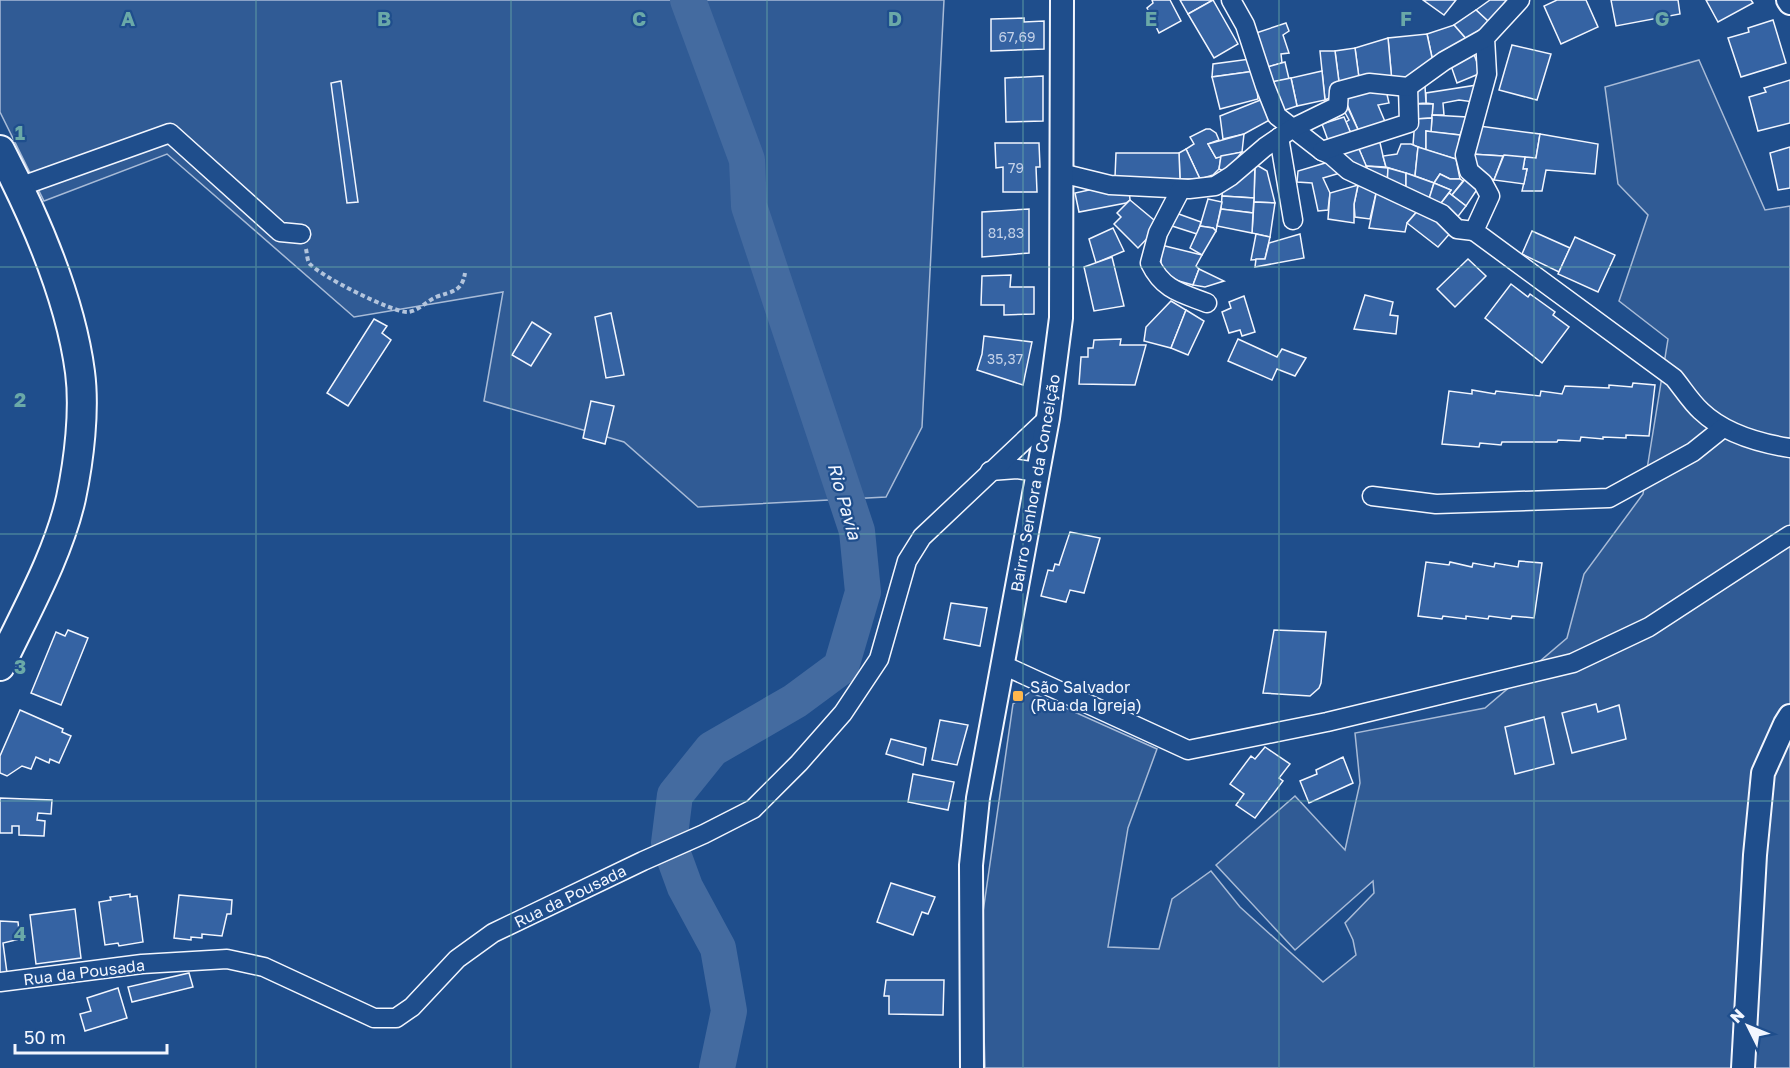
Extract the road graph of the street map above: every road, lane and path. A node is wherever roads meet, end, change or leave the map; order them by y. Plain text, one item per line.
1 (1062, 0) edge
2 (1231, 0) edge
3 (1520, 0) edge
4 (1485, 38) junction
5 (1408, 87) junction
6 (1286, 133) junction
7 (0, 150) edge
8 (1322, 151) junction
9 (1061, 173) junction
10 (19, 187) junction
11 (1181, 189) junction
12 (1293, 220) dead end
13 (1474, 231) junction
14 (301, 234) joint
15 (465, 273) dead end
16 (1207, 303) dead end
17 (1048, 418) junction
18 (1723, 428) junction
19 (1790, 448) edge
20 (990, 471) junction
21 (1037, 472) junction
22 (1372, 496) dead end
23 (1790, 535) edge
24 (1003, 665) junction
25 (0, 666) edge
26 (1790, 716) edge
27 (0, 982) edge
28 (972, 1068) edge
29 (1743, 1068) edge

1 - 9 street, Bairro Senhora da Conceição
2 - 6 street
3 - 4 street
4 - 5 street
4 - 13 street
5 - 6 street
5 - 8 street
6 - 8 street
6 - 11 street
6 - 12 street
7 - 10 main road
8 - 13 street
9 - 11 street
9 - 17 street, Bairro Senhora da Conceição
10 - 14 street
10 - 25 main road
11 - 16 street
13 - 18 street
14 - 15 path
17 - 20 street, Rua da Pousada
17 - 21 street, Bairro Senhora da Conceição
18 - 19 street
18 - 22 street
20 - 21 street
20 - 27 street, Rua da Pousada
21 - 24 street, Bairro Senhora da Conceição
23 - 24 street
24 - 28 street, Bairro Senhora da Conceição
26 - 29 street

